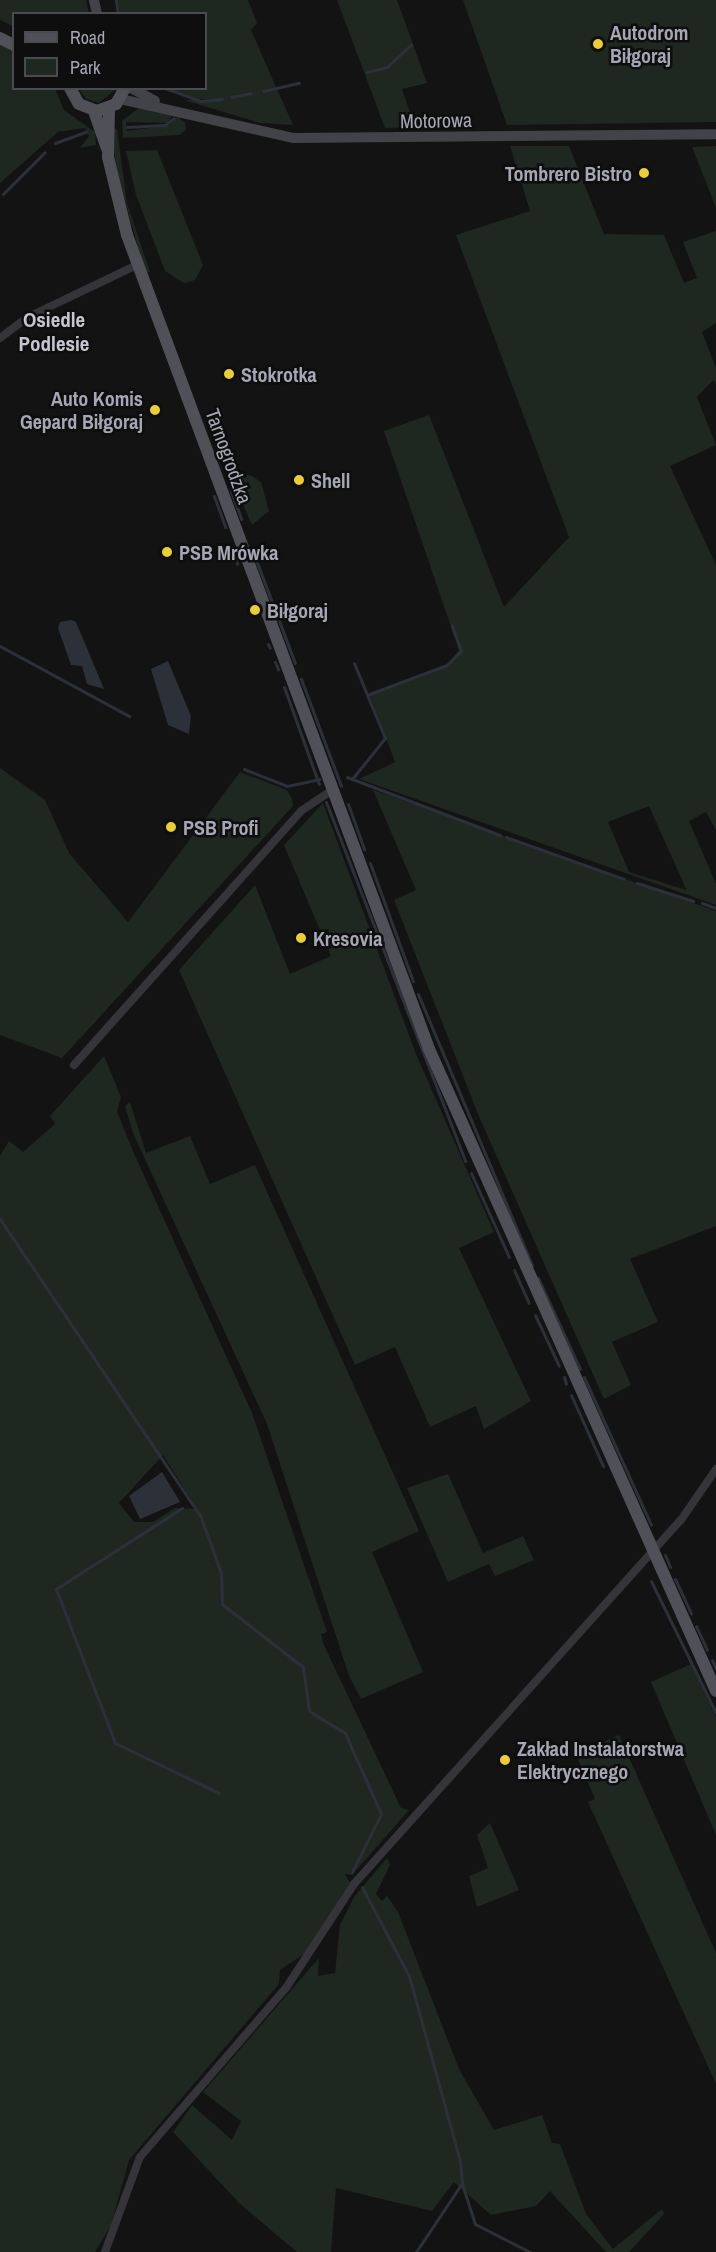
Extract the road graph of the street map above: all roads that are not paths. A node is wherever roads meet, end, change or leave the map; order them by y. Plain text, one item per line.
1 (71, 90) edge
2 (135, 90) edge
3 (122, 94) edge
4 (161, 105) junction
5 (109, 109) junction
6 (94, 111) junction
7 (716, 134) edge
8 (107, 147) junction
9 (137, 265) junction
10 (0, 338) edge
11 (332, 790) junction
12 (74, 1065) dead end
13 (716, 1470) edge
14 (652, 1551) junction
15 (716, 1691) edge
16 (105, 2252) edge

1 - 6 main road
2 - 4 street, Motorowa
3 - 4 street, Motorowa
3 - 5 main road
4 - 7 street, Motorowa
5 - 6 main road
5 - 8 main road, Tarnogrodzka
6 - 8 main road, Tarnogrodzka
8 - 9 main road, Tarnogrodzka
9 - 10 street
9 - 11 main road, Tarnogrodzka
11 - 12 street
11 - 14 main road, Tarnogrodzka
13 - 14 street
14 - 15 main road, Tarnogrodzka
14 - 16 street

